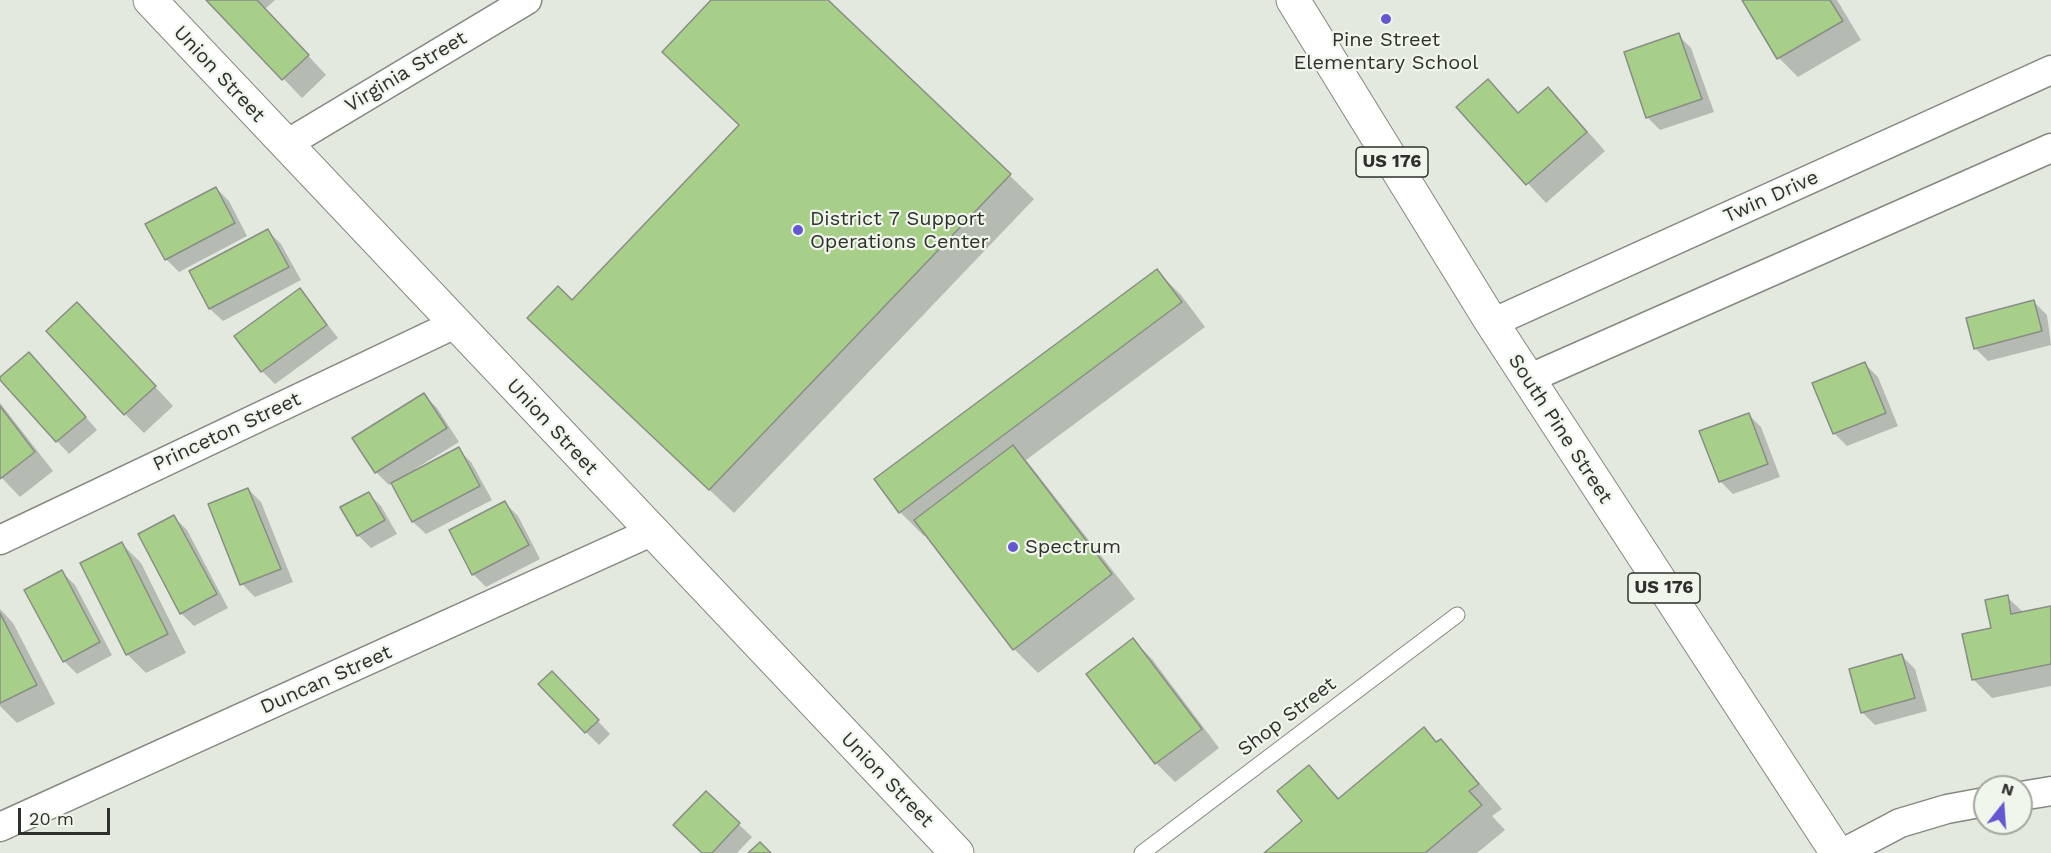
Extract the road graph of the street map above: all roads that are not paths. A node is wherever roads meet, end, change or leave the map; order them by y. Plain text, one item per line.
1 (150, 0) edge
2 (527, 0) edge
3 (1293, 0) edge
4 (2051, 70) edge
5 (285, 145) junction
6 (2051, 148) edge
7 (1492, 323) junction
8 (454, 324) junction
9 (1528, 380) junction
10 (651, 532) junction
11 (0, 540) edge
12 (1457, 615) dead end
13 (2051, 791) edge
14 (2033, 794) edge
15 (1973, 804) edge
16 (0, 827) edge
17 (957, 853) edge
18 (1142, 853) edge
19 (1837, 853) edge
20 (1843, 853) edge

1 - 5 main road, Union Street
2 - 5 street, Virginia Street
3 - 7 main road, South Pine Street / US 176
4 - 7 street, Twin Drive
5 - 8 main road, Union Street
6 - 9 street
7 - 9 main road, South Pine Street / US 176
8 - 10 main road, Union Street
8 - 11 street, Princeton Street
9 - 19 main road, South Pine Street / US 176
10 - 16 street, Duncan Street
10 - 17 main road, Union Street
12 - 18 lane, Shop Street
13 - 14 street
15 - 20 street

